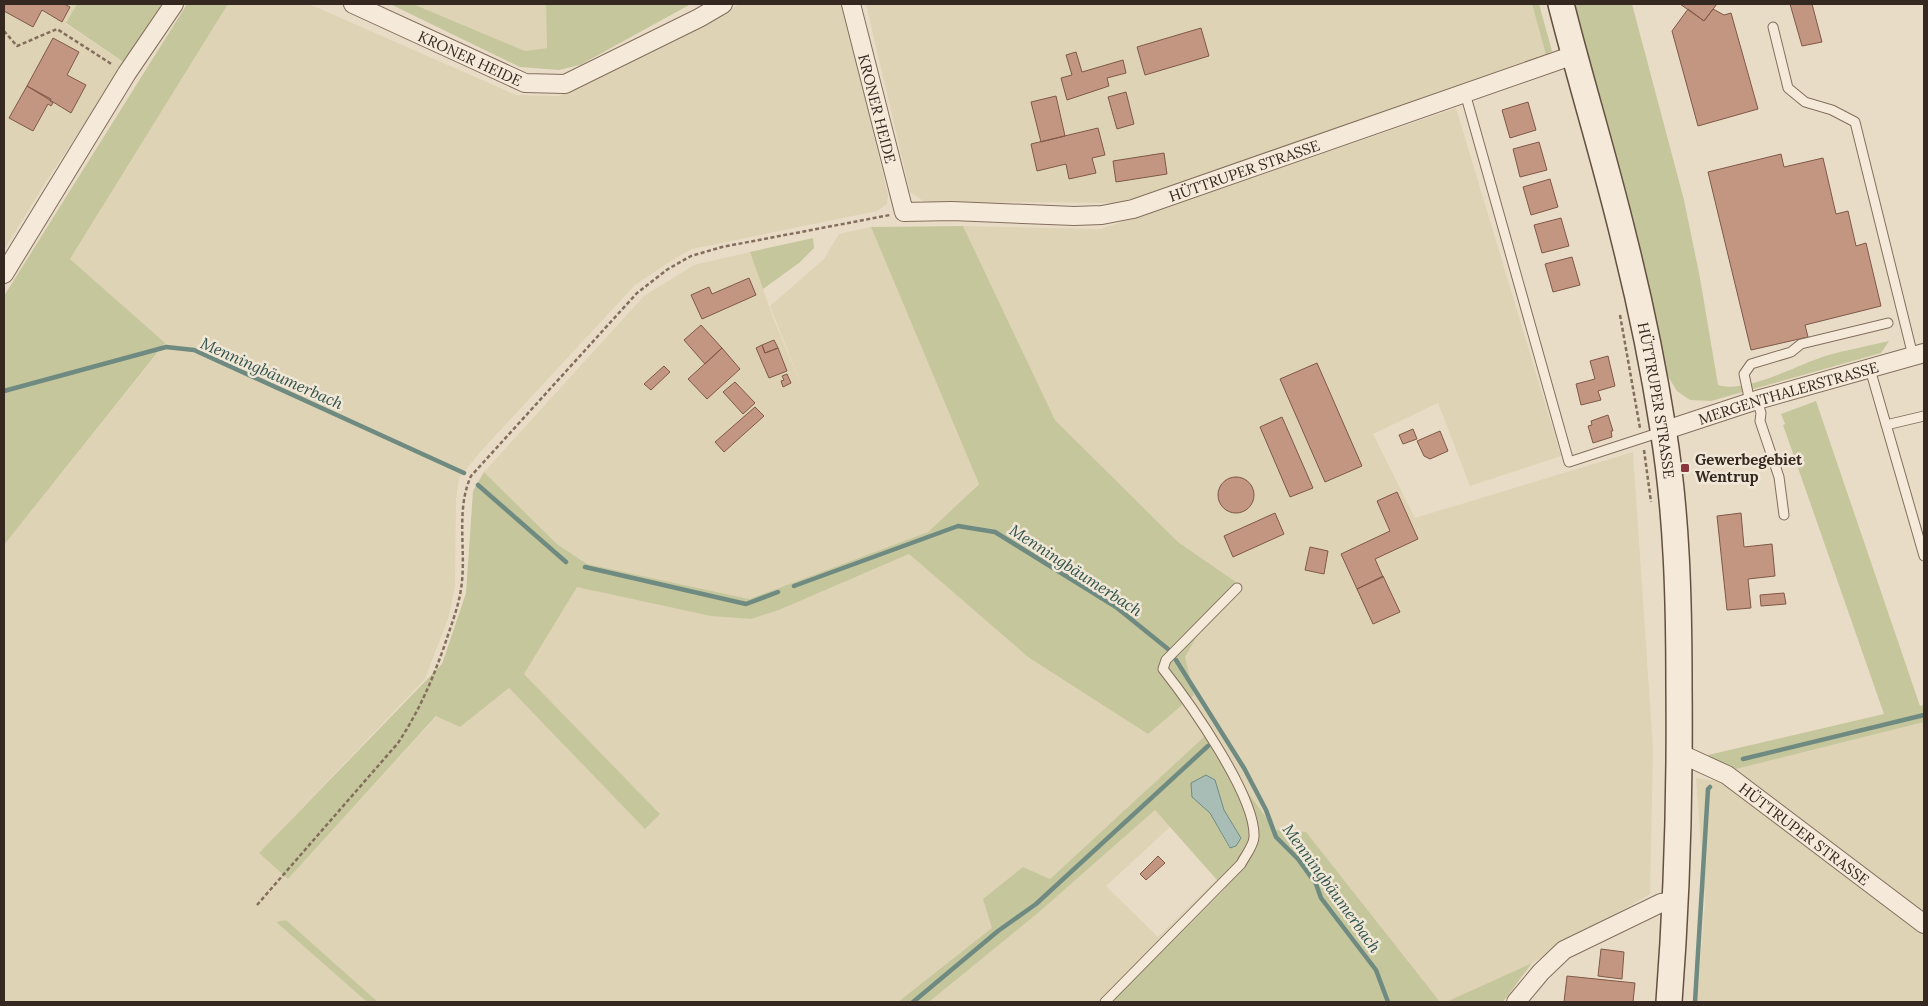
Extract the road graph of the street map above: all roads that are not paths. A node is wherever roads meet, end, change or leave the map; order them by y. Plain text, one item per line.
1 (174, 4) edge
2 (353, 4) edge
3 (723, 4) edge
4 (851, 4) edge
5 (1561, 4) edge
6 (1773, 27) dead end
7 (1574, 55) junction
8 (1465, 93) junction
9 (904, 212) joint
10 (4, 274) edge
11 (1888, 322) dead end
12 (1919, 355) edge
13 (1870, 369) junction
14 (1754, 401) junction
15 (1924, 416) edge
16 (1886, 425) junction
17 (1652, 434) junction
18 (1784, 515) dead end
19 (1924, 556) edge
20 (1237, 588) dead end
21 (1679, 754) junction
22 (1676, 900) junction
23 (1924, 924) edge
24 (1104, 1002) edge
25 (1516, 1002) edge
26 (1669, 1002) edge

1 - 10 street
2 - 3 street, KRONER HEIDE
4 - 9 street, KRONER HEIDE
5 - 7 main road, HÜTTRUPER STRASSE
6 - 12 lane, MERGENTHALERSTRASSE
7 - 8 street, HÜTTRUPER STRASSE
7 - 17 main road, HÜTTRUPER STRASSE
8 - 9 street, HÜTTRUPER STRASSE
8 - 17 lane
11 - 14 lane
12 - 13 street, MERGENTHALERSTRASSE
13 - 14 street, MERGENTHALERSTRASSE
13 - 16 lane
14 - 17 street, MERGENTHALERSTRASSE
14 - 18 lane
15 - 16 lane
16 - 19 lane
17 - 21 main road, HÜTTRUPER STRASSE
20 - 24 lane
21 - 22 main road, HÜTTRUPER STRASSE
21 - 23 street, HÜTTRUPER STRASSE
22 - 25 street
22 - 26 main road, HÜTTRUPER STRASSE

